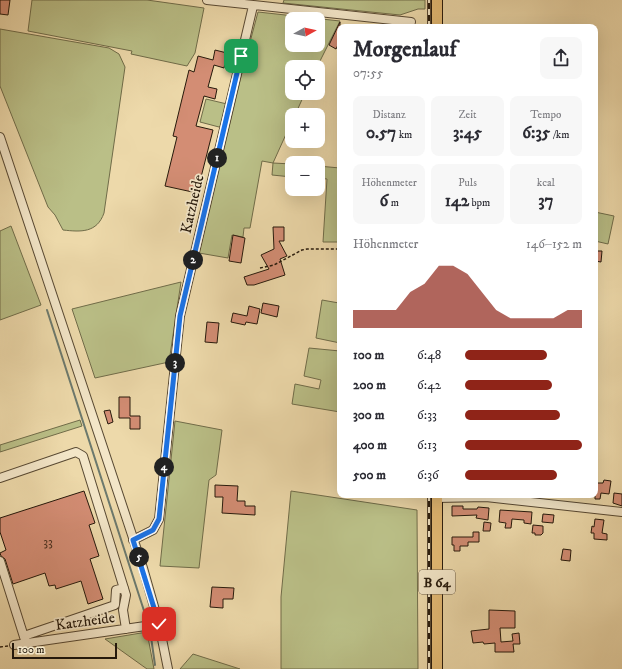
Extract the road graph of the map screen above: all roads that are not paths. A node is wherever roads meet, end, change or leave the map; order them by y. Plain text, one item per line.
1 (206, 0) edge
2 (437, 0) edge
3 (253, 6) junction
4 (411, 22) dead end
5 (437, 24) edge
6 (0, 137) edge
7 (0, 478) edge
8 (437, 498) edge
9 (495, 498) edge
10 (622, 512) edge
11 (133, 540) junction
12 (0, 561) edge
13 (124, 588) junction
14 (159, 624) junction
15 (126, 629) junction
16 (25, 640) junction
17 (14, 645) dead end
18 (168, 669) edge
19 (437, 669) edge

1 - 3 street
2 - 5 main road
3 - 4 street
3 - 11 street, Katzheide
6 - 11 street
7 - 13 street
8 - 19 main road, B 64
9 - 10 street
11 - 14 street
12 - 16 street
13 - 15 street
13 - 16 street
14 - 15 street, Katzheide
14 - 18 street
15 - 16 street, Katzheide
16 - 17 street, Katzheide

